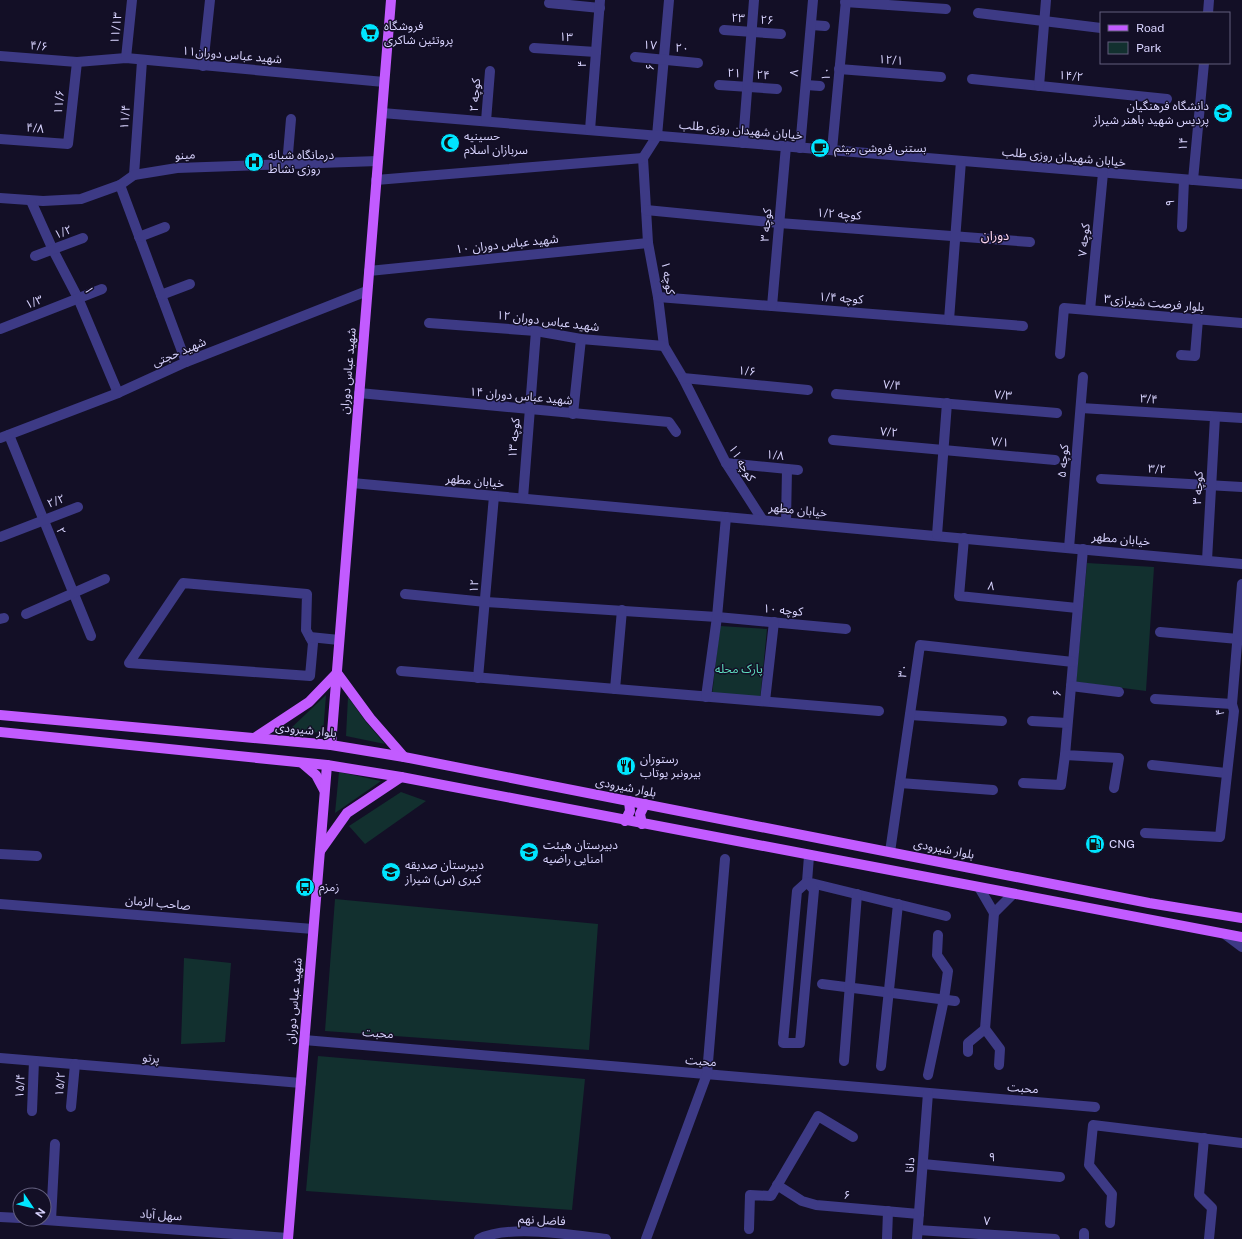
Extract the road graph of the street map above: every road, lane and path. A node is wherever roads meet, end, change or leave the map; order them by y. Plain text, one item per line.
1 (132, 0) edge
2 (210, 0) edge
3 (391, 0) edge
4 (669, 0) edge
5 (754, 0) edge
6 (812, 0) edge
7 (1046, 0) edge
8 (1209, 0) edge
9 (846, 1) edge
10 (549, 3) dead end
11 (600, 4) edge
12 (946, 9) dead end
13 (1208, 12) edge
14 (978, 13) dead end
15 (1044, 21) junction
16 (810, 25) junction
17 (826, 26) dead end
18 (1100, 28) edge
19 (724, 30) dead end
20 (751, 32) junction
21 (781, 34) dead end
22 (534, 48) dead end
23 (596, 52) junction
24 (0, 56) edge
25 (635, 57) dead end
26 (126, 58) junction
27 (664, 59) junction
28 (142, 61) junction
29 (76, 62) junction
30 (698, 63) dead end
31 (1204, 64) edge
32 (203, 66) junction
33 (839, 69) junction
34 (490, 71) dead end
35 (941, 76) dead end
36 (972, 79) dead end
37 (384, 82) junction
38 (719, 85) dead end
39 (806, 85) junction
40 (820, 86) dead end
41 (1038, 86) junction
42 (747, 87) junction
43 (777, 89) dead end
44 (1167, 99) dead end
45 (382, 113) junction
46 (291, 119) dead end
47 (486, 122) junction
48 (590, 130) junction
49 (657, 136) junction
50 (0, 138) edge
51 (743, 143) junction
52 (68, 144) joint
53 (786, 146) junction
54 (800, 148) junction
55 (832, 150) junction
56 (643, 158) junction
57 (378, 161) junction
58 (961, 161) junction
59 (287, 165) junction
60 (1103, 173) junction
61 (134, 175) junction
62 (376, 180) junction
63 (1189, 180) junction
64 (1242, 184) edge
65 (120, 185) junction
66 (0, 198) edge
67 (31, 201) junction
68 (646, 210) junction
69 (780, 222) junction
70 (165, 227) dead end
71 (1182, 227) dead end
72 (955, 236) junction
73 (139, 237) junction
74 (82, 238) dead end
75 (1030, 242) dead end
76 (648, 243) junction
77 (53, 250) junction
78 (35, 256) dead end
79 (369, 271) junction
80 (190, 284) dead end
81 (102, 289) dead end
82 (367, 291) junction
83 (161, 295) junction
84 (658, 297) junction
85 (78, 298) junction
86 (772, 306) junction
87 (1090, 310) junction
88 (1198, 319) junction
89 (949, 320) junction
90 (429, 323) dead end
91 (1242, 323) edge
92 (1023, 326) dead end
93 (0, 329) edge
94 (536, 331) junction
95 (581, 339) junction
96 (664, 346) junction
97 (1060, 354) dead end
98 (1181, 355) dead end
99 (186, 362) junction
100 (1083, 377) dead end
101 (683, 378) junction
102 (808, 390) dead end
103 (118, 393) junction
104 (359, 393) junction
105 (836, 394) dead end
106 (947, 403) junction
107 (1081, 408) junction
108 (530, 410) junction
109 (1057, 413) dead end
110 (573, 414) junction
111 (1215, 417) junction
112 (1242, 418) edge
113 (703, 419) joint
114 (676, 432) dead end
115 (4, 436) edge
116 (833, 440) dead end
117 (943, 450) junction
118 (1055, 460) dead end
119 (726, 463) junction
120 (787, 469) junction
121 (798, 470) dead end
122 (1101, 479) dead end
123 (352, 483) junction
124 (1211, 486) junction
125 (1242, 487) edge
126 (494, 496) junction
127 (522, 498) junction
128 (78, 506) dead end
129 (726, 517) junction
130 (762, 519) junction
131 (43, 520) junction
132 (786, 522) junction
133 (937, 535) junction
134 (0, 537) edge
135 (964, 538) junction
136 (1069, 548) junction
137 (1082, 549) junction
138 (1207, 560) junction
139 (1242, 564) edge
140 (105, 580) dead end
141 (1242, 584) edge
142 (73, 593) junction
143 (405, 594) dead end
144 (486, 602) junction
145 (1077, 608) junction
146 (622, 610) junction
147 (26, 614) dead end
148 (717, 617) junction
149 (774, 622) junction
150 (846, 629) dead end
151 (1160, 632) dead end
152 (91, 636) dead end
153 (310, 637) junction
154 (1238, 639) junction
155 (339, 640) junction
156 (1073, 662) junction
157 (401, 671) dead end
158 (337, 673) junction
159 (478, 678) junction
160 (1071, 686) junction
161 (615, 689) junction
162 (1119, 692) dead end
163 (706, 697) junction
164 (1155, 699) dead end
165 (765, 702) junction
166 (1236, 709) edge
167 (879, 711) dead end
168 (0, 714) edge
169 (910, 715) junction
170 (34, 718) junction
171 (1002, 721) dead end
172 (1032, 721) dead end
173 (1067, 723) junction
174 (0, 732) edge
175 (32, 735) junction
176 (256, 738) junction
177 (331, 745) junction
178 (1065, 755) junction
179 (404, 757) junction
180 (302, 763) junction
181 (327, 765) junction
182 (1152, 765) dead end
183 (1226, 773) junction
184 (401, 777) junction
185 (900, 783) junction
186 (1023, 783) dead end
187 (1114, 788) dead end
188 (993, 790) dead end
189 (325, 792) junction
190 (629, 801) junction
191 (645, 804) junction
192 (625, 820) junction
193 (642, 824) junction
194 (1145, 833) dead end
195 (320, 851) junction
196 (890, 852) junction
197 (0, 854) edge
198 (37, 856) dead end
199 (809, 856) junction
200 (725, 859) dead end
201 (807, 882) junction
202 (980, 889) junction
203 (857, 894) junction
204 (1012, 895) junction
205 (0, 904) edge
206 (898, 904) junction
207 (994, 913) junction
208 (946, 916) dead end
209 (1242, 918) edge
210 (314, 929) junction
211 (1226, 934) junction
212 (938, 935) dead end
213 (1242, 937) edge
214 (1242, 947) edge
215 (822, 984) dead end
216 (849, 988) junction
217 (889, 993) junction
218 (944, 999) junction
219 (955, 1001) dead end
220 (985, 1029) junction
221 (304, 1040) junction
222 (968, 1052) dead end
223 (0, 1058) edge
224 (34, 1061) junction
225 (844, 1061) dead end
226 (75, 1064) junction
227 (999, 1065) dead end
228 (881, 1066) dead end
229 (707, 1074) junction
230 (928, 1075) dead end
231 (301, 1083) junction
232 (928, 1093) junction
233 (71, 1107) dead end
234 (1095, 1107) dead end
235 (32, 1112) dead end
236 (853, 1138) dead end
237 (1204, 1138) junction
238 (1242, 1143) edge
239 (55, 1144) dead end
240 (923, 1164) junction
241 (1060, 1176) dead end
242 (777, 1185) junction
243 (52, 1201) edge
244 (888, 1211) junction
245 (919, 1214) junction
246 (0, 1217) edge
247 (12, 1218) edge
248 (52, 1220) edge
249 (1110, 1224) dead end
250 (749, 1229) dead end
251 (917, 1235) edge
252 (571, 1237) edge
253 (288, 1238) edge
254 (478, 1239) edge
255 (606, 1239) edge
256 (646, 1239) edge
257 (887, 1239) edge
258 (1055, 1239) edge
259 (1209, 1239) edge

1 - 26 street, ۱۱/۱۳
2 - 32 street
3 - 37 main road, شهید عباس دوران
4 - 27 street, ۶
5 - 20 street
6 - 16 street, ۸
7 - 15 street
8 - 13 street
9 - 12 street
9 - 33 street, ۱۰
10 - 11 street
11 - 23 street, ۴
14 - 15 street
15 - 18 street
15 - 41 street
16 - 17 street
16 - 39 street, ۸
19 - 20 street, ۲۳
20 - 21 street, ۲۶
20 - 42 street
22 - 23 street, ۱۳
23 - 48 street, ۴
24 - 29 street, ۴/۶
25 - 27 street, ۱۷
26 - 28 street, شهید عباس دوران۱۱
26 - 29 street, شهید عباس دوران۱۱
27 - 30 street, ۲۰
27 - 49 street, ۶
28 - 32 street, شهید عباس دوران۱۱
28 - 61 street, ۱۱/۴
29 - 52 street, ۱۱/۶
31 - 63 street, ۱۴
32 - 37 street, شهید عباس دوران۱۱
33 - 35 street, ۱۲/۱
33 - 55 street, ۱۰
34 - 47 street, کوچه ۲
36 - 41 street, ۱۴/۲
37 - 45 main road, شهید عباس دوران
38 - 42 street, ۲۱
39 - 40 street
39 - 54 street, ۸
41 - 44 street, ۱۴/۲
42 - 43 street, ۲۴
42 - 51 street
45 - 47 street, خیابان شهیدان روزی طلب
45 - 57 main road, شهید عباس دوران
46 - 59 street
47 - 48 street, خیابان شهیدان روزی طلب
48 - 49 street, خیابان شهیدان روزی طلب
49 - 51 street, خیابان شهیدان روزی طلب
49 - 56 street
50 - 52 street, ۴/۸
51 - 53 street, خیابان شهیدان روزی طلب
53 - 54 street, خیابان شهیدان روزی طلب
53 - 69 street, کوچه ۳
54 - 55 street, خیابان شهیدان روزی طلب
55 - 58 street, خیابان شهیدان روزی طلب
56 - 62 street
56 - 68 street, کوچه ۱
57 - 59 street, مینو
57 - 62 main road, شهید عباس دوران
58 - 60 street, خیابان شهیدان روزی طلب
58 - 72 street
59 - 61 street, مینو
60 - 63 street, خیابان شهیدان روزی طلب
60 - 87 street, کوچه ۷
61 - 65 street, مینو
62 - 79 main road, شهید عباس دوران
63 - 64 street, خیابان شهیدان روزی طلب
63 - 71 street, ۹
65 - 67 street, مینو
65 - 73 street
66 - 67 street, مینو
67 - 77 street, ۱
68 - 69 street, کوچه ۱/۲
68 - 76 street, کوچه ۱
69 - 72 street, کوچه ۱/۲
69 - 86 street, کوچه ۳
70 - 73 street
72 - 75 street, کوچه ۱/۲
72 - 89 street
73 - 83 street
74 - 77 street, ۱/۲
76 - 79 street, شهید عباس دوران ۱۰
76 - 84 street, کوچه ۱
77 - 78 street, ۱/۲
77 - 85 street, ۱
79 - 82 main road, شهید عباس دوران
80 - 83 street
81 - 85 street, ۱/۳
82 - 99 street, شهید حجتی
82 - 104 main road, شهید عباس دوران
83 - 99 street
84 - 86 street, کوچه ۱/۴
84 - 96 street, کوچه ۱
85 - 93 street, ۱/۳
85 - 103 street, ۱
86 - 89 street, کوچه ۱/۴
87 - 88 street, ۳بلوار فرصت شیرازی
87 - 97 street, ۳بلوار فرصت شیرازی
88 - 91 street, ۳بلوار فرصت شیرازی
88 - 98 street
89 - 92 street, کوچه ۱/۴
90 - 94 street, شهید عباس دوران ۱۲
94 - 95 street, شهید عباس دوران ۱۲
94 - 108 street, کوچه ۱۳
95 - 96 street, شهید عباس دوران ۱۲
95 - 110 street
96 - 101 street, کوچه ۱
99 - 103 street, شهید حجتی
100 - 107 street, کوچه ۵
101 - 102 street, ۱/۶
101 - 113 street, کوچه ۱
103 - 115 street, شهید حجتی
104 - 108 street, شهید عباس دوران ۱۴
104 - 123 main road, شهید عباس دوران
105 - 106 street, ۷/۴
106 - 109 street, ۷/۳
106 - 117 street
107 - 111 street, ۳/۴
107 - 136 street, کوچه ۵
108 - 110 street, شهید عباس دوران ۱۴
108 - 127 street, کوچه ۱۳
110 - 114 street, شهید عباس دوران ۱۴
111 - 112 street, ۳/۴
111 - 124 street, کوچه ۳
113 - 119 street, کوچه ۱۱
115 - 131 street, ۲
116 - 117 street, ۷/۲
117 - 118 street, ۷/۱
117 - 133 street
119 - 120 street, ۱/۸
119 - 130 street, کوچه ۱۱
120 - 121 street, ۱/۸
120 - 132 street
122 - 124 street, ۳/۲
123 - 126 street, خیابان مطهر
123 - 155 main road, شهید عباس دوران
124 - 125 street, ۳/۲
124 - 138 street, کوچه ۳
126 - 127 street, خیابان مطهر
126 - 144 street, ۱۲
127 - 129 street, خیابان مطهر
128 - 131 street, ۲/۲
129 - 130 street, خیابان مطهر
129 - 148 street
130 - 132 street, خیابان مطهر
131 - 134 street, ۲/۲
131 - 142 street, ۲
132 - 133 street, خیابان مطهر
133 - 135 street, خیابان مطهر
135 - 136 street, خیابان مطهر
135 - 145 street, ۸
136 - 137 street, خیابان مطهر
137 - 138 street, خیابان مطهر
137 - 145 street, ۶
138 - 139 street, خیابان مطهر
140 - 142 street
141 - 154 street, ۴
142 - 147 street
142 - 152 street, ۲
143 - 144 street, کوچه ۱۰
144 - 146 street, کوچه ۱۰
144 - 159 street, ۱۲
145 - 156 street, ۶
146 - 148 street, کوچه ۱۰
146 - 161 street
148 - 149 street, کوچه ۱۰
148 - 163 street
149 - 150 street, کوچه ۱۰
149 - 165 street
151 - 154 street
153 - 153 street
153 - 155 street
154 - 166 street, ۴
155 - 158 main road, شهید عباس دوران
156 - 160 street, ۶
156 - 169 street, ۳۰
157 - 159 street
158 - 176 main road
158 - 177 main road, شهید عباس دوران
158 - 179 main road
159 - 161 street
160 - 162 street
160 - 173 street, ۶
161 - 163 street
163 - 165 street
164 - 166 street
165 - 167 street
166 - 183 street, ۴
168 - 170 main road, بلوار شیرودی
169 - 171 street
169 - 185 street, ۳۰
170 - 175 main road
170 - 176 main road, بلوار شیرودی
172 - 173 street
173 - 178 street, ۶
174 - 175 main road
175 - 180 main road
176 - 177 main road, بلوار شیرودی
177 - 179 main road, بلوار شیرودی
178 - 186 street, ۶
178 - 187 street
179 - 190 main road, بلوار شیرودی
180 - 181 main road
180 - 189 main road
181 - 184 main road
181 - 189 main road, شهید عباس دوران
182 - 183 street
183 - 194 street, ۴
184 - 192 main road
184 - 195 main road
185 - 188 street
185 - 196 street, ۳۰
189 - 195 main road, شهید عباس دوران
190 - 191 main road, بلوار شیرودی
190 - 192 main road
191 - 193 main road
191 - 196 main road, بلوار شیرودی
192 - 193 main road
193 - 199 main road
195 - 210 main road, شهید عباس دوران
196 - 209 main road, بلوار شیرودی
197 - 198 street
199 - 201 street
199 - 202 main road
200 - 229 street
201 - 201 street
201 - 203 street
202 - 204 main road
202 - 207 street
203 - 206 street
203 - 216 street
204 - 207 street
204 - 211 main road
205 - 210 street, صاحب الزمان
206 - 208 street
206 - 217 street
207 - 220 street
210 - 221 main road, شهید عباس دوران
211 - 213 main road
211 - 214 street
212 - 218 street
215 - 216 street
216 - 217 street
216 - 225 street
217 - 218 street
217 - 228 street
218 - 219 street
218 - 230 street
220 - 222 street
220 - 227 street
221 - 229 street, محبت
221 - 231 main road, شهید عباس دوران
223 - 224 street, پرتو
224 - 226 street, پرتو
224 - 235 street, ۱۵/۴
226 - 231 street, پرتو
226 - 233 street, ۱۵/۲
229 - 232 street, محبت
229 - 256 street
231 - 253 main road, شهید عباس دوران
232 - 234 street, محبت
232 - 240 street, دانا
236 - 242 street
237 - 238 street
237 - 249 street
237 - 259 street
239 - 243 street
240 - 241 street, ۹
240 - 245 street, دانا
242 - 244 street, ۶
242 - 250 street
244 - 245 street, ۶
244 - 257 street
245 - 251 street, دانا
246 - 247 street
248 - 253 street, سهل آباد
251 - 258 street, ۷
252 - 254 street, فاضل نهم
252 - 255 street, فاضل نهم

